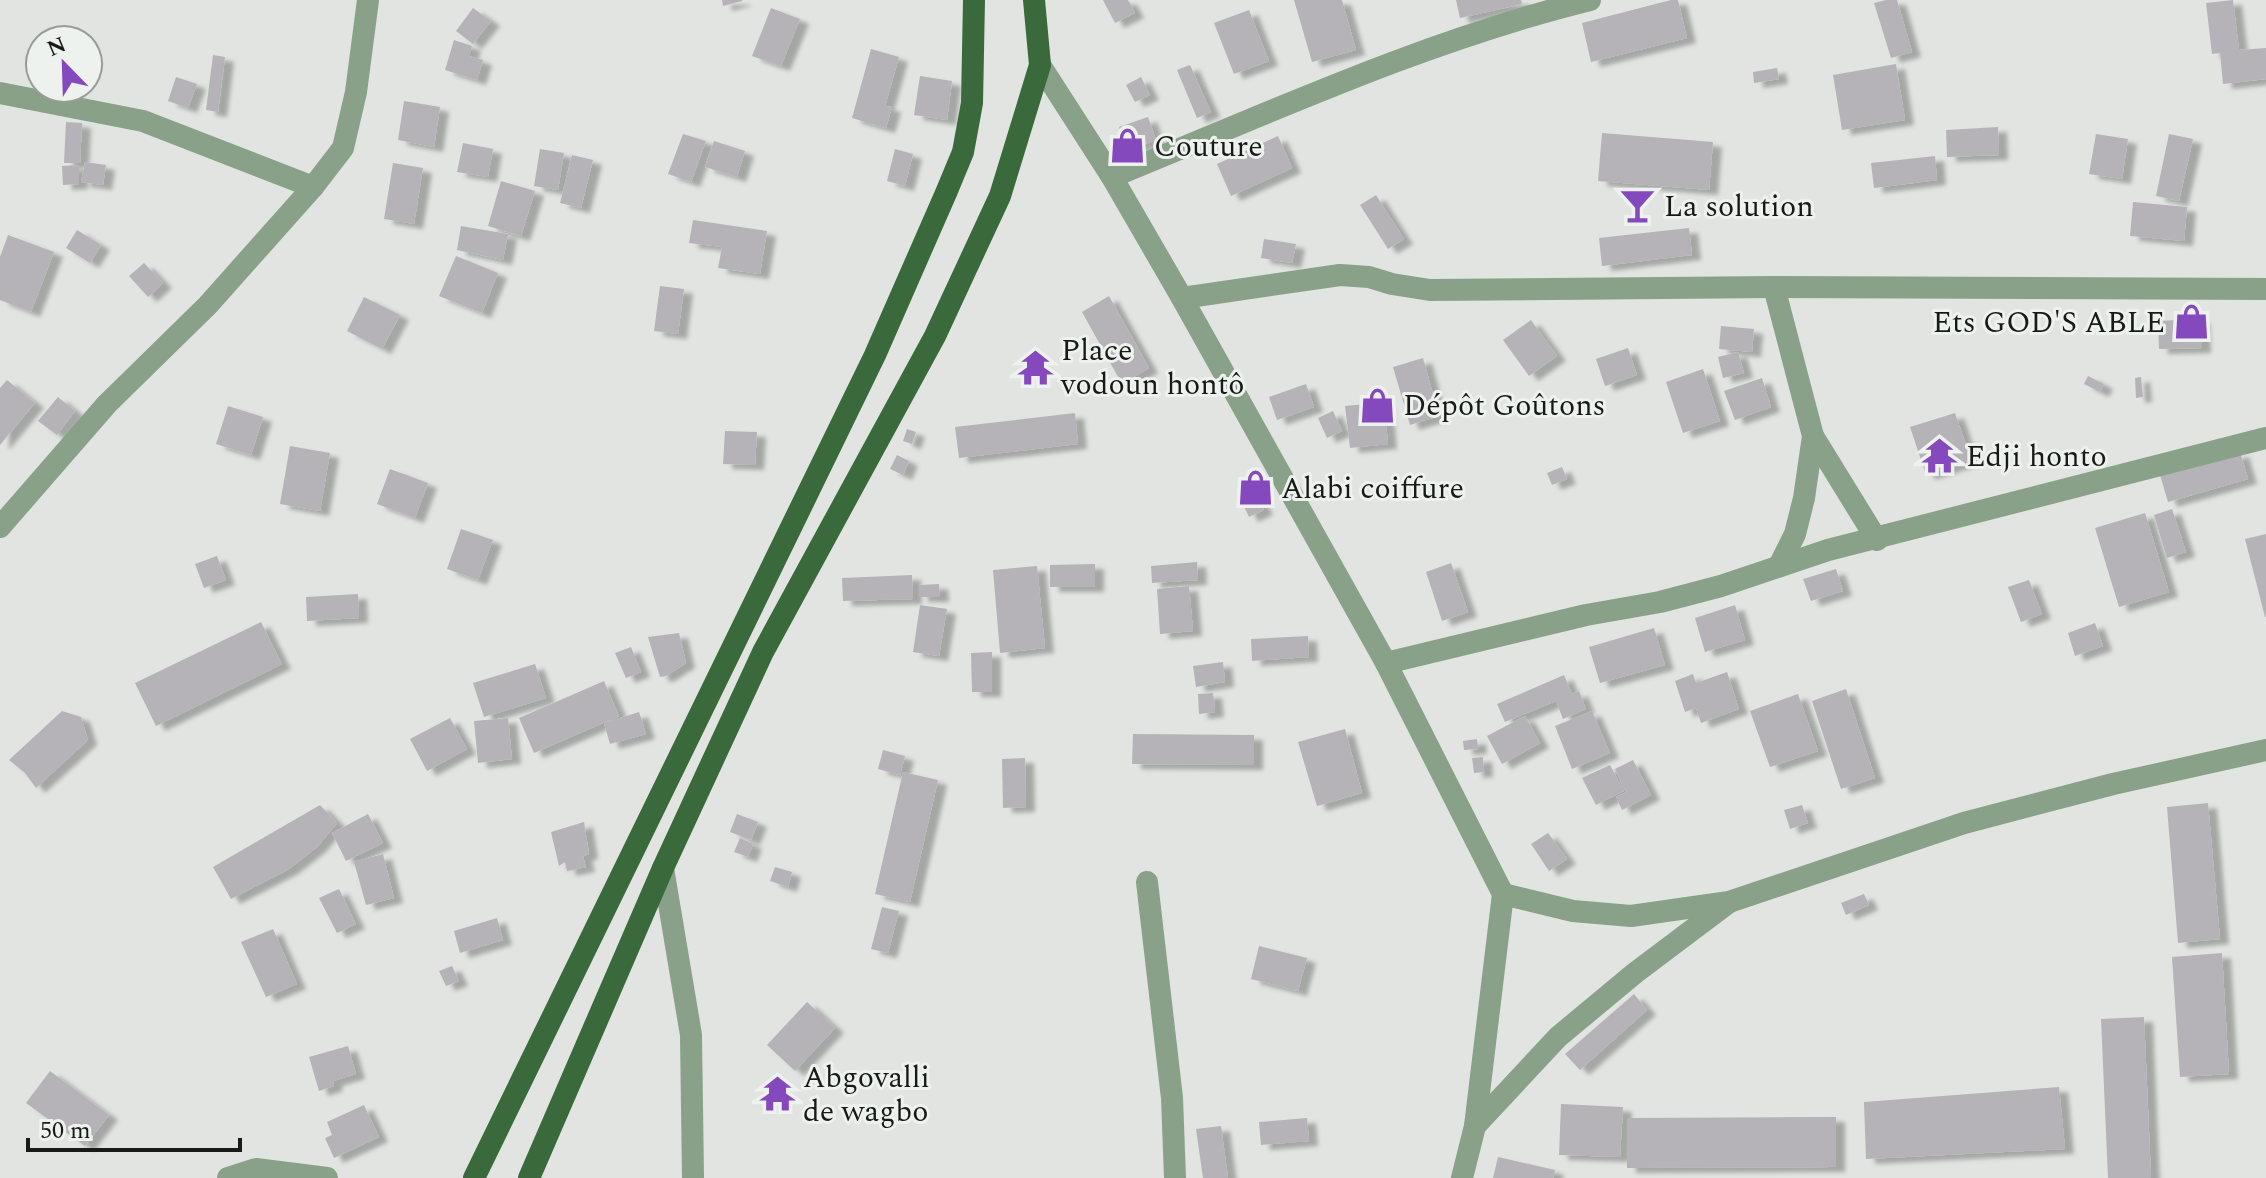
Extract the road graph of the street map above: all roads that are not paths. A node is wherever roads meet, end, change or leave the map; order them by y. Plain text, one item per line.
1 (368, 0) edge
2 (974, 0) edge
3 (1034, 0) edge
4 (1590, 0) edge
5 (1040, 65) junction
6 (0, 93) edge
7 (1112, 177) junction
8 (313, 187) junction
9 (1774, 287) junction
10 (2266, 289) edge
11 (1182, 298) junction
12 (1813, 436) junction
13 (2266, 438) edge
14 (0, 527) edge
15 (1877, 540) junction
16 (1779, 566) junction
17 (1386, 663) junction
18 (2266, 750) edge
19 (663, 868) junction
20 (1147, 882) dead end
21 (1503, 894) junction
22 (1729, 902) junction
23 (1475, 1126) junction
24 (228, 1178) edge
25 (327, 1178) edge
26 (474, 1178) edge
27 (529, 1178) edge
28 (693, 1178) edge
29 (1175, 1178) edge
30 (1462, 1178) edge

1 - 8 street
2 - 26 main road
3 - 5 main road
4 - 7 street
5 - 7 street
5 - 19 main road
6 - 8 street
7 - 11 street
8 - 14 street
9 - 10 street
9 - 11 street
9 - 12 street
11 - 17 street
12 - 15 street
12 - 16 street
13 - 15 street
15 - 16 street
16 - 17 street
17 - 21 street
18 - 22 street
19 - 27 main road
19 - 28 street
20 - 29 street
21 - 22 street
21 - 23 street
22 - 23 street
23 - 30 street
24 - 25 street

